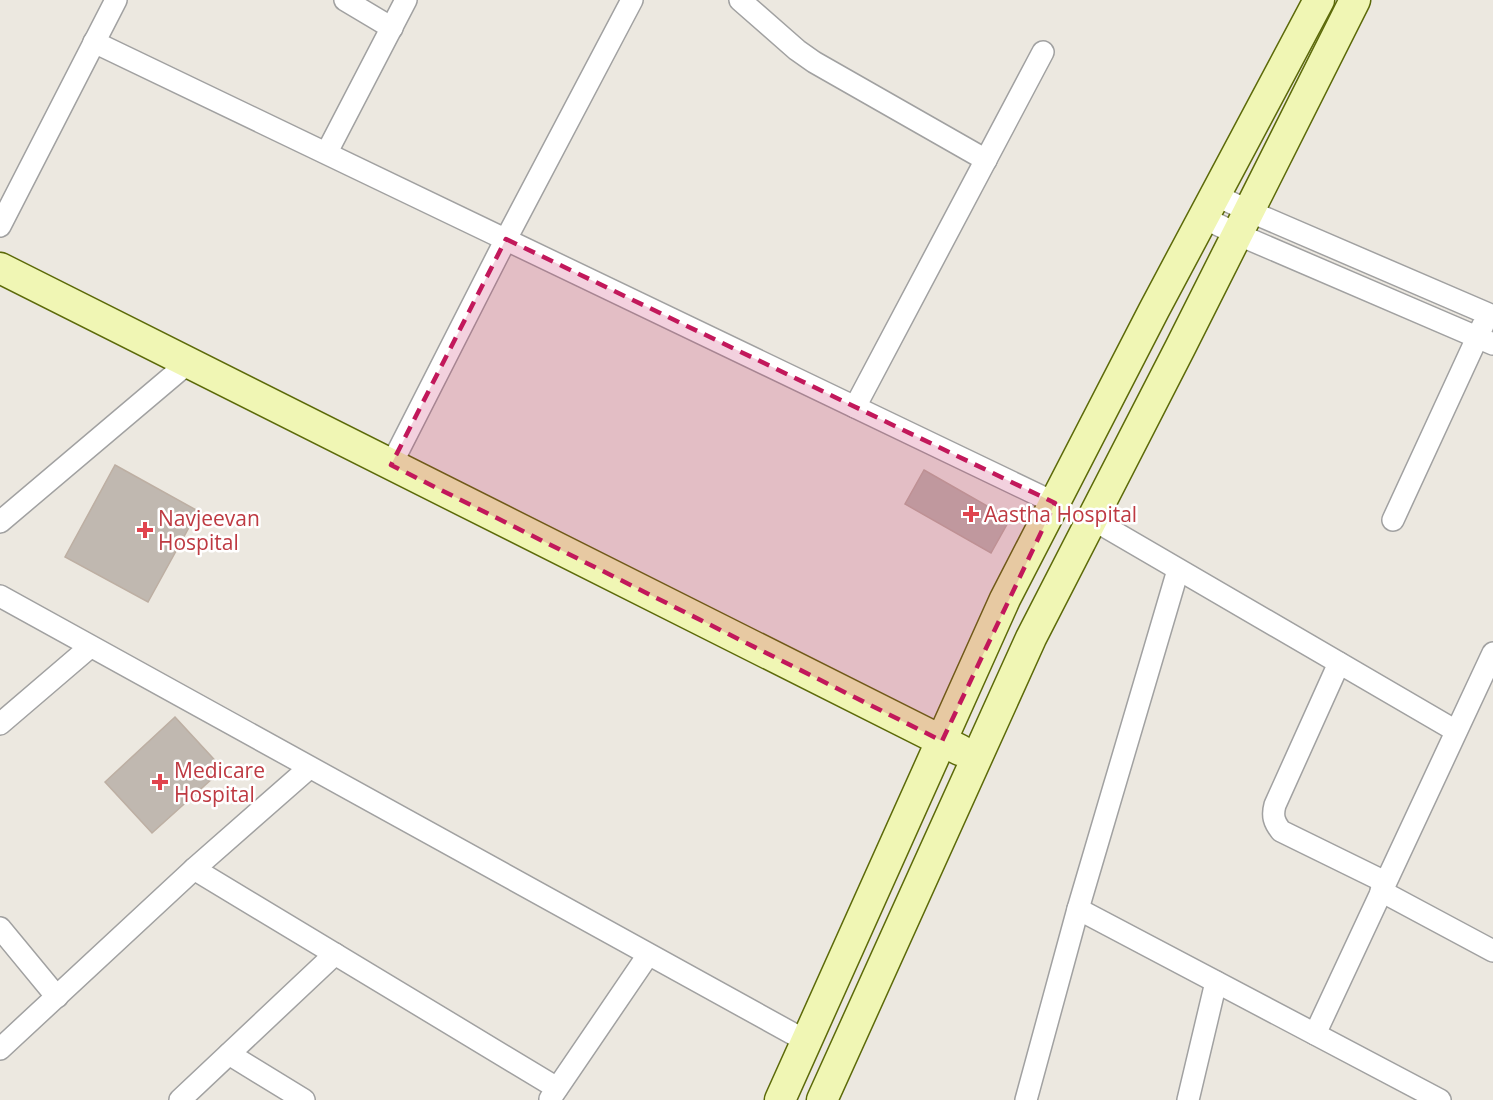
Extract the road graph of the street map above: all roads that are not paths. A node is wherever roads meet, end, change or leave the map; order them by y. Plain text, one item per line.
1 (116, 0) edge
2 (345, 0) edge
3 (406, 0) edge
4 (632, 0) edge
5 (740, 0) edge
6 (1319, 0) edge
7 (1355, 0) edge
8 (392, 28) junction
9 (94, 42) junction
10 (1043, 52) dead end
11 (327, 153) junction
12 (986, 160) junction
13 (1210, 207) junction
14 (1243, 223) junction
15 (0, 226) edge
16 (506, 239) junction
17 (0, 268) edge
18 (1490, 314) edge
19 (1485, 340) edge
20 (188, 363) junction
21 (855, 407) junction
22 (391, 465) junction
23 (1055, 502) junction
24 (1092, 519) junction
25 (1393, 520) dead end
26 (0, 522) edge
27 (1178, 570) junction
28 (0, 596) edge
29 (90, 646) junction
30 (1493, 653) edge
31 (1339, 663) junction
32 (0, 723) edge
33 (1456, 731) junction
34 (942, 741) junction
35 (976, 758) junction
36 (309, 768) junction
37 (194, 869) junction
38 (1383, 887) junction
39 (1078, 909) junction
40 (0, 928) edge
41 (1493, 951) edge
42 (335, 954) junction
43 (648, 955) junction
44 (1216, 982) junction
45 (57, 997) junction
46 (1315, 1034) junction
47 (806, 1041) junction
48 (0, 1049) edge
49 (229, 1054) junction
50 (553, 1094) edge
51 (180, 1100) edge
52 (304, 1100) edge
53 (780, 1100) edge
54 (822, 1100) edge
55 (1026, 1100) edge
56 (1188, 1100) edge
57 (1440, 1100) edge

1 - 9 street
2 - 8 street
3 - 8 street
4 - 16 street
5 - 12 street
6 - 13 main road
7 - 14 main road
8 - 11 street
9 - 11 street
9 - 15 street
10 - 12 street
11 - 16 street
12 - 21 street
13 - 14 street
13 - 23 main road
14 - 18 street
14 - 19 street
14 - 24 main road
16 - 21 street
16 - 22 street
17 - 20 main road
18 - 19 street
19 - 25 street
20 - 22 main road
20 - 26 street
21 - 23 street
22 - 34 main road
23 - 34 main road
24 - 27 street
24 - 35 main road
27 - 31 street
27 - 39 street
28 - 29 street
29 - 32 street
29 - 36 street
30 - 33 street
31 - 33 street
31 - 38 street
33 - 38 street
34 - 35 main road
34 - 47 main road
35 - 54 main road
36 - 37 street
36 - 43 street
37 - 42 street
37 - 45 street
38 - 41 street
38 - 46 street
39 - 44 street
39 - 55 street
40 - 45 street
42 - 49 street
42 - 50 street
43 - 47 street
43 - 50 street
44 - 46 street
44 - 56 street
45 - 48 street
46 - 57 street
47 - 53 main road
49 - 51 street
49 - 52 street

